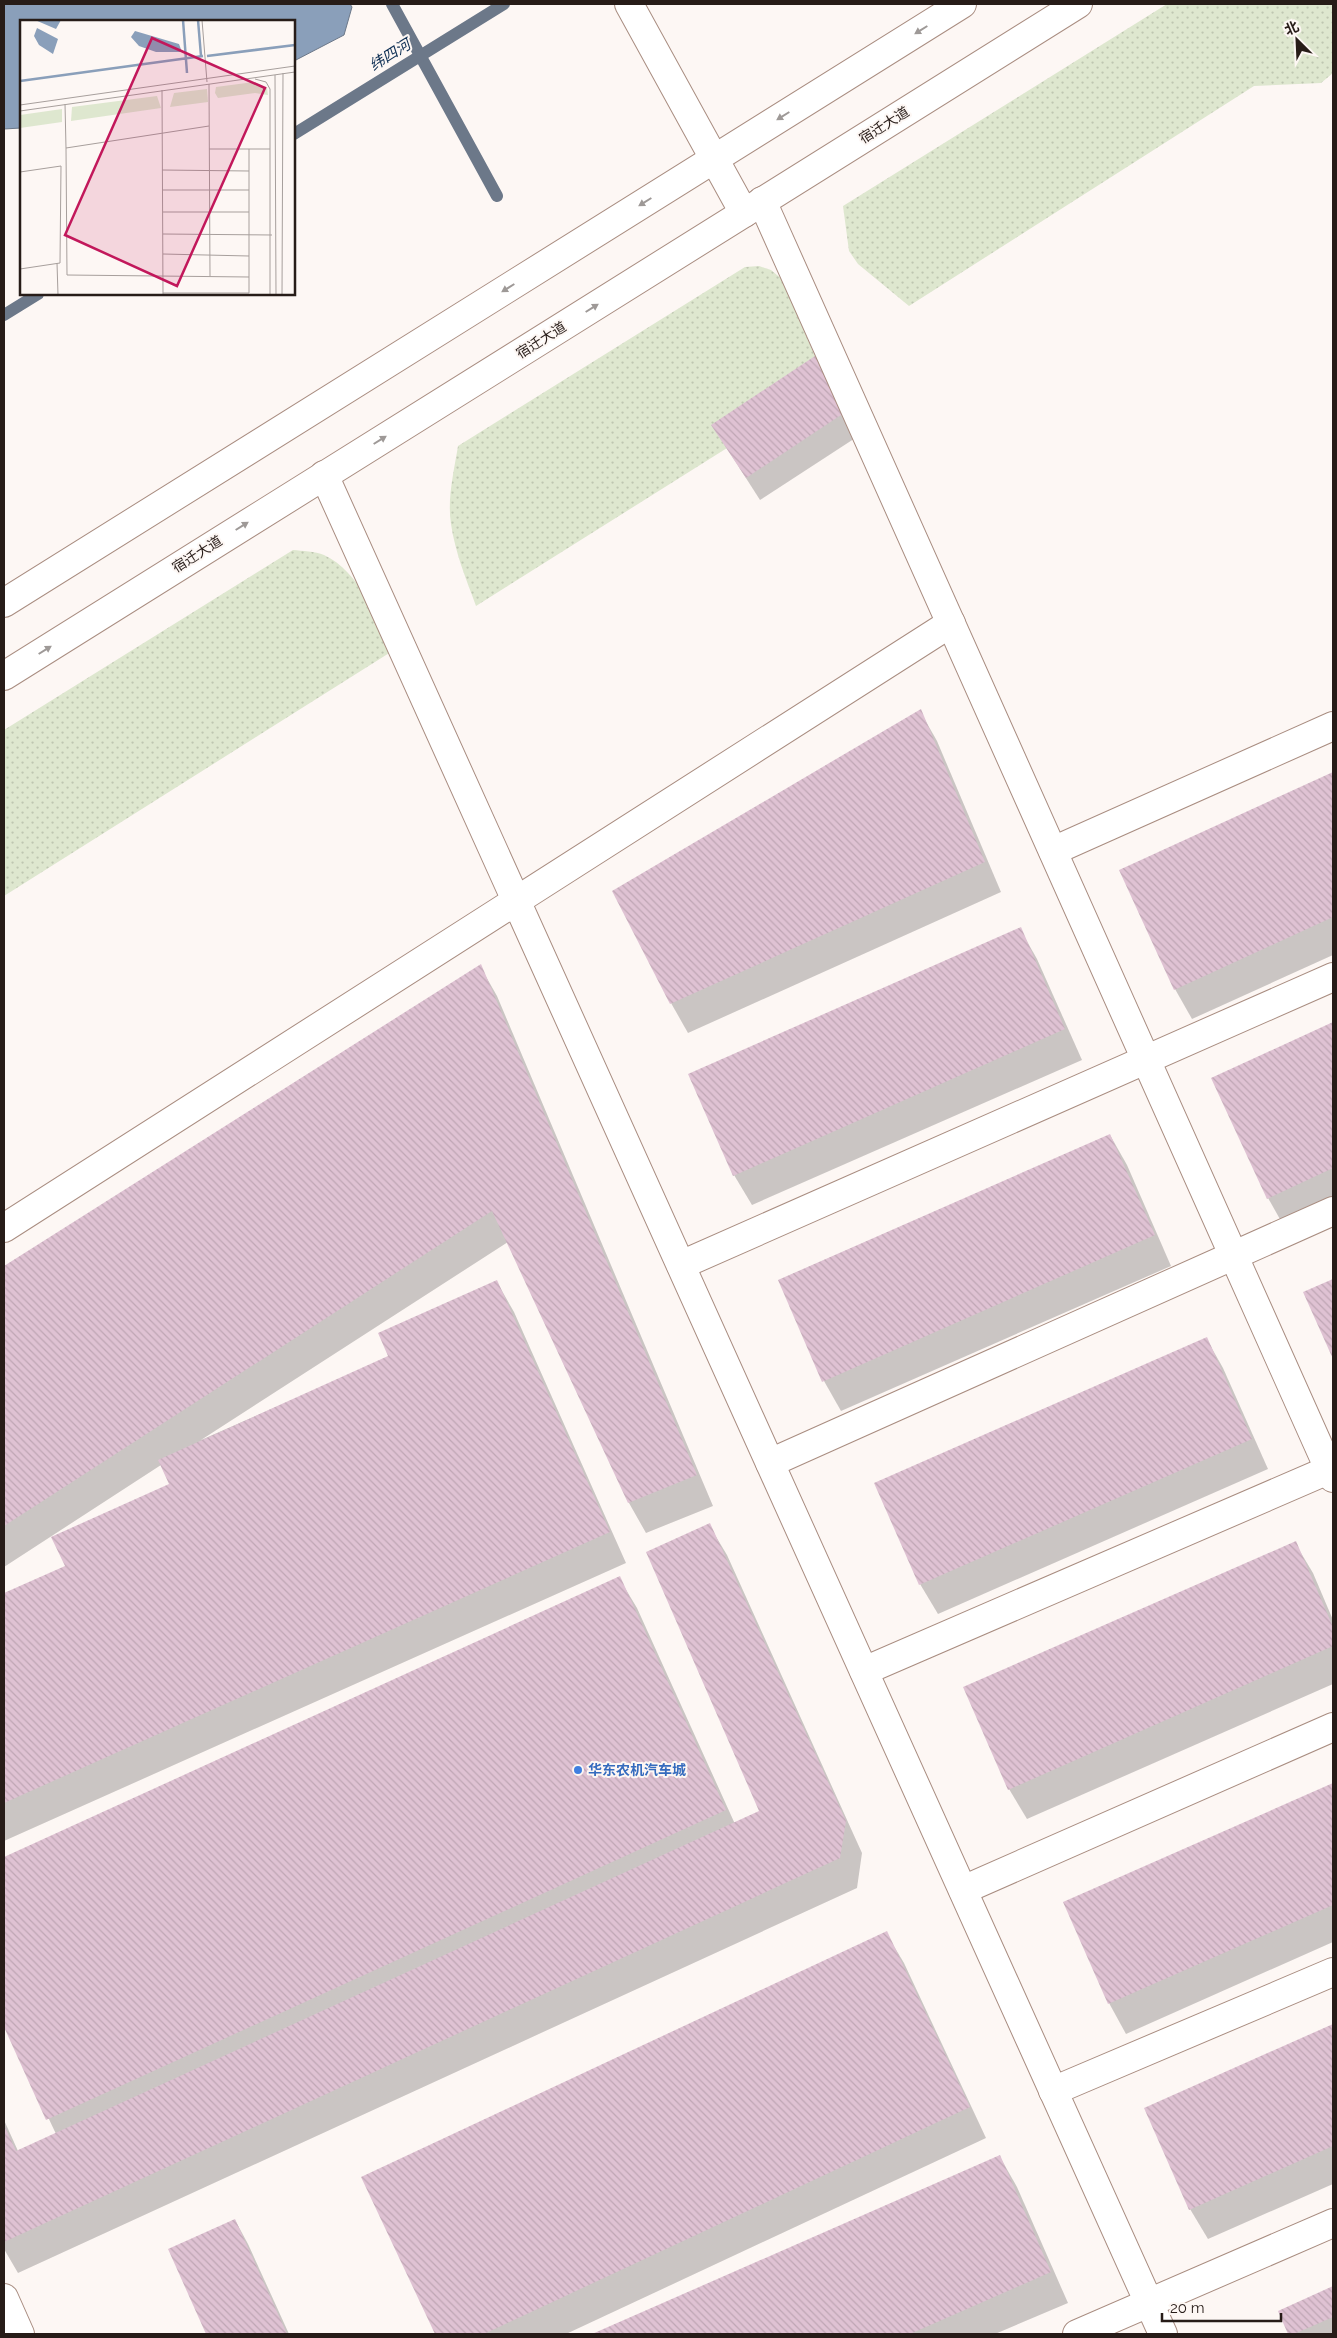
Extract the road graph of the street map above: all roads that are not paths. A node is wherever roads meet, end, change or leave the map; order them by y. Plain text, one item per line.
1 (629, 4) edge
2 (962, 4) edge
3 (1078, 4) edge
4 (714, 159) junction
5 (753, 207) junction
6 (324, 475) junction
7 (4, 603) edge
8 (951, 623) junction
9 (4, 676) edge
10 (1333, 726) edge
11 (1053, 851) junction
12 (517, 901) junction
13 (1333, 977) edge
14 (1146, 1059) junction
15 (1333, 1211) edge
16 (4, 1228) edge
17 (1234, 1255) junction
18 (681, 1265) junction
19 (770, 1463) junction
20 (1332, 1472) edge
21 (864, 1671) junction
22 (1333, 1727) edge
23 (962, 1890) junction
24 (1333, 1972) edge
25 (1053, 2091) junction
26 (1333, 2223) edge
27 (4, 2298) edge
28 (1149, 2303) junction
29 (20, 2334) edge
30 (1077, 2334) edge
31 (1163, 2334) edge

1 - 4 main road
2 -> 4 main road
3 - 5 main road, 宿迁大道
4 - 5 main road
4 -> 7 main road
6 -> 5 main road, 宿迁大道
5 - 8 main road
9 -> 6 main road, 宿迁大道
6 - 12 main road
8 - 11 main road
8 - 12 main road
10 - 11 main road
11 - 14 main road
12 - 16 main road
12 - 18 main road
13 - 14 main road
14 - 17 main road
14 - 18 main road
15 - 17 main road
17 - 19 main road
17 - 20 main road
18 - 19 main road
19 - 21 main road
20 - 21 main road
21 - 23 main road
22 - 23 main road
23 - 25 main road
24 - 25 main road
25 - 28 main road
26 - 28 main road
27 - 29 main road
28 - 30 main road
28 - 31 main road

